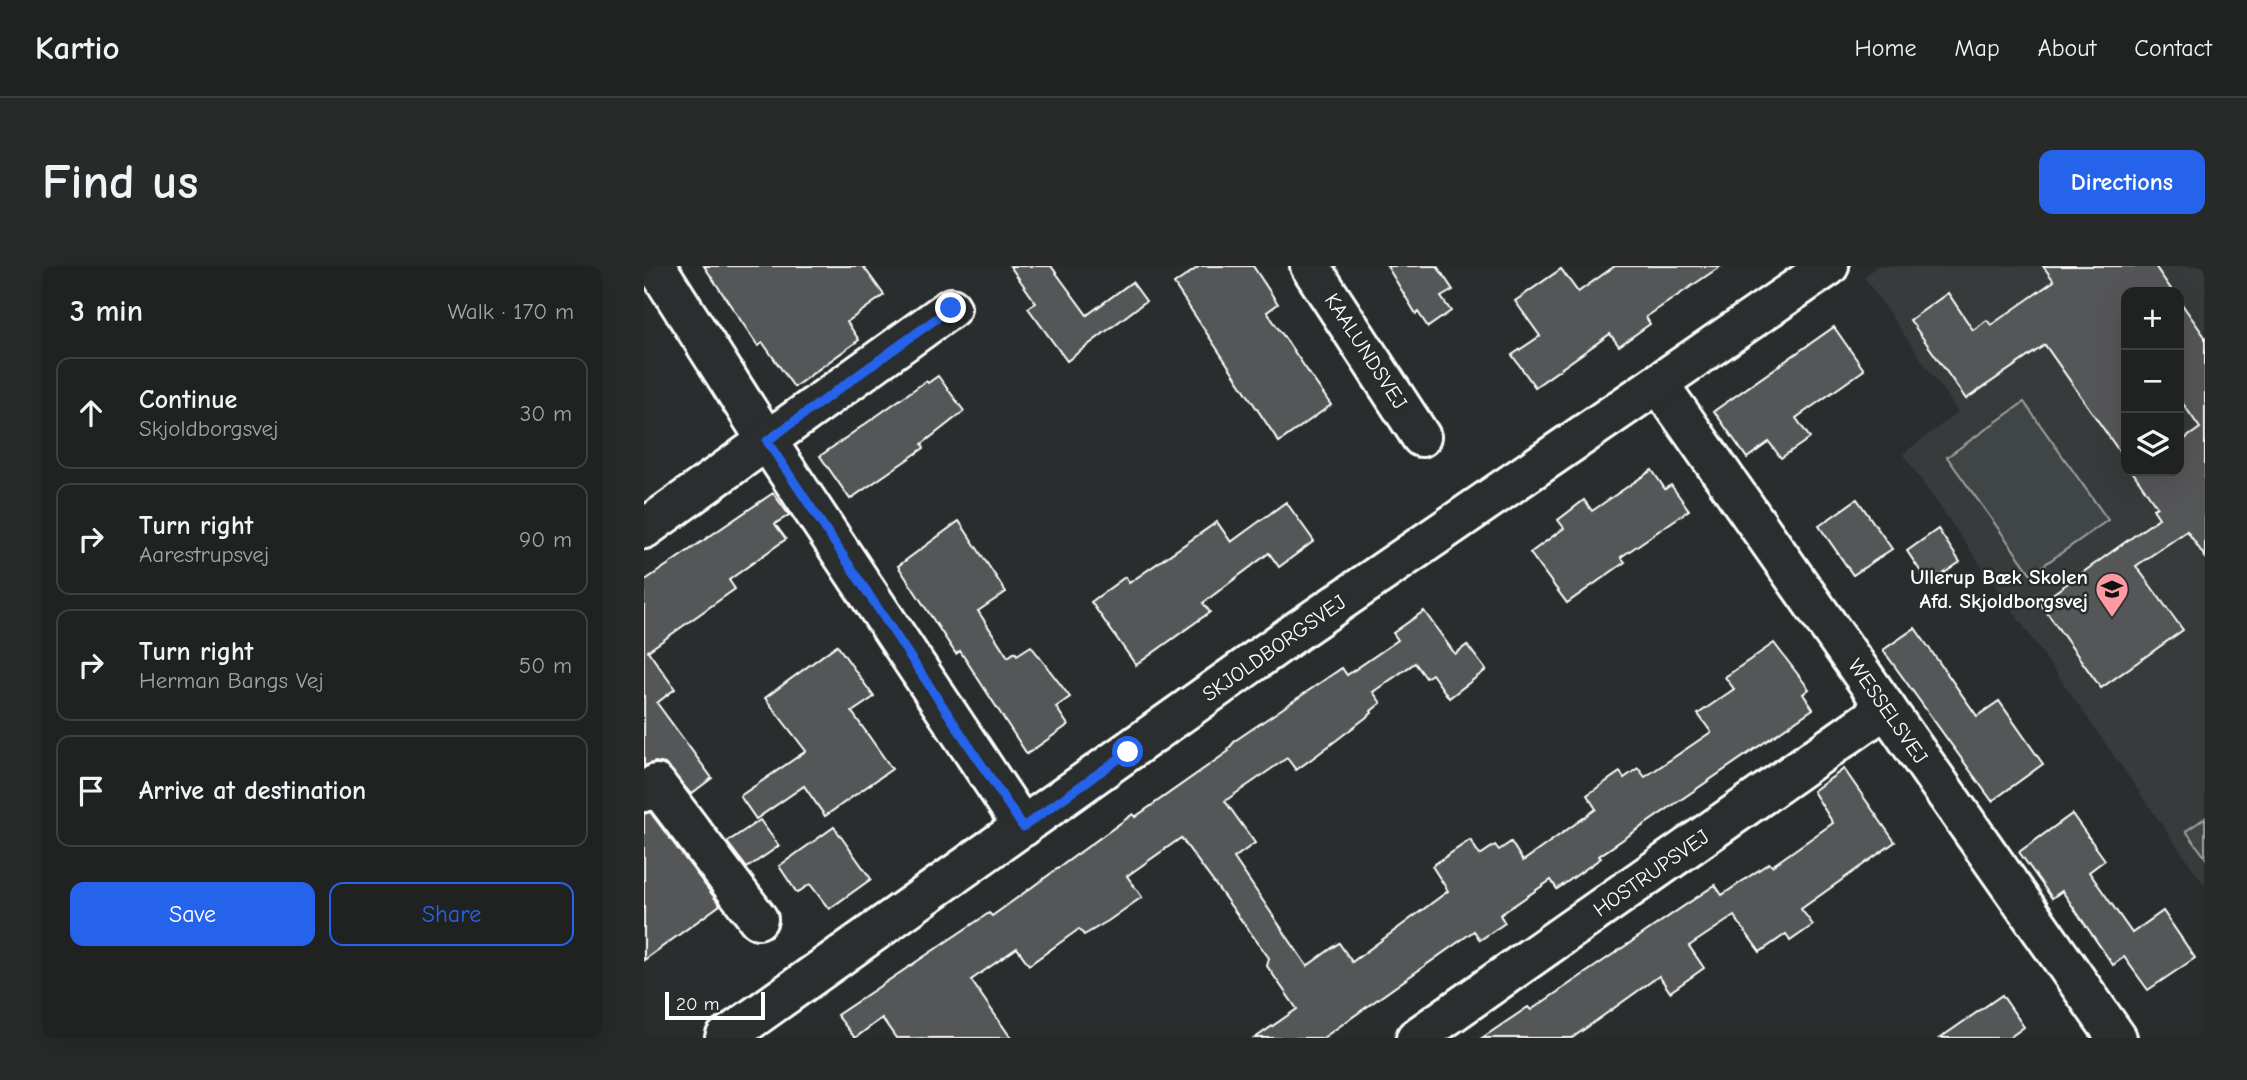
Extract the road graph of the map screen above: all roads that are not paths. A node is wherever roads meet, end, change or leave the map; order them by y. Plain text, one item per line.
1 (656, 266) edge
2 (1310, 266) edge
3 (1823, 268) edge
4 (951, 308) dead end
5 (1659, 384) junction
6 (1422, 437) dead end
7 (767, 441) junction
8 (644, 529) edge
9 (1886, 708) junction
10 (644, 792) edge
11 (1023, 827) junction
12 (758, 919) dead end
13 (2115, 1037) edge
14 (725, 1038) edge
15 (1416, 1038) edge

1 - 7 street
2 - 6 street, KAALUNDSVEJ
3 - 5 street, SKJOLDBORGSVEJ
4 - 7 street
5 - 9 street, WESSELSVEJ
5 - 11 street, SKJOLDBORGSVEJ
7 - 8 street
7 - 11 street
9 - 13 street, WESSELSVEJ
9 - 15 street, HOSTRUPSVEJ
10 - 12 street
11 - 14 street, SKJOLDBORGSVEJ

